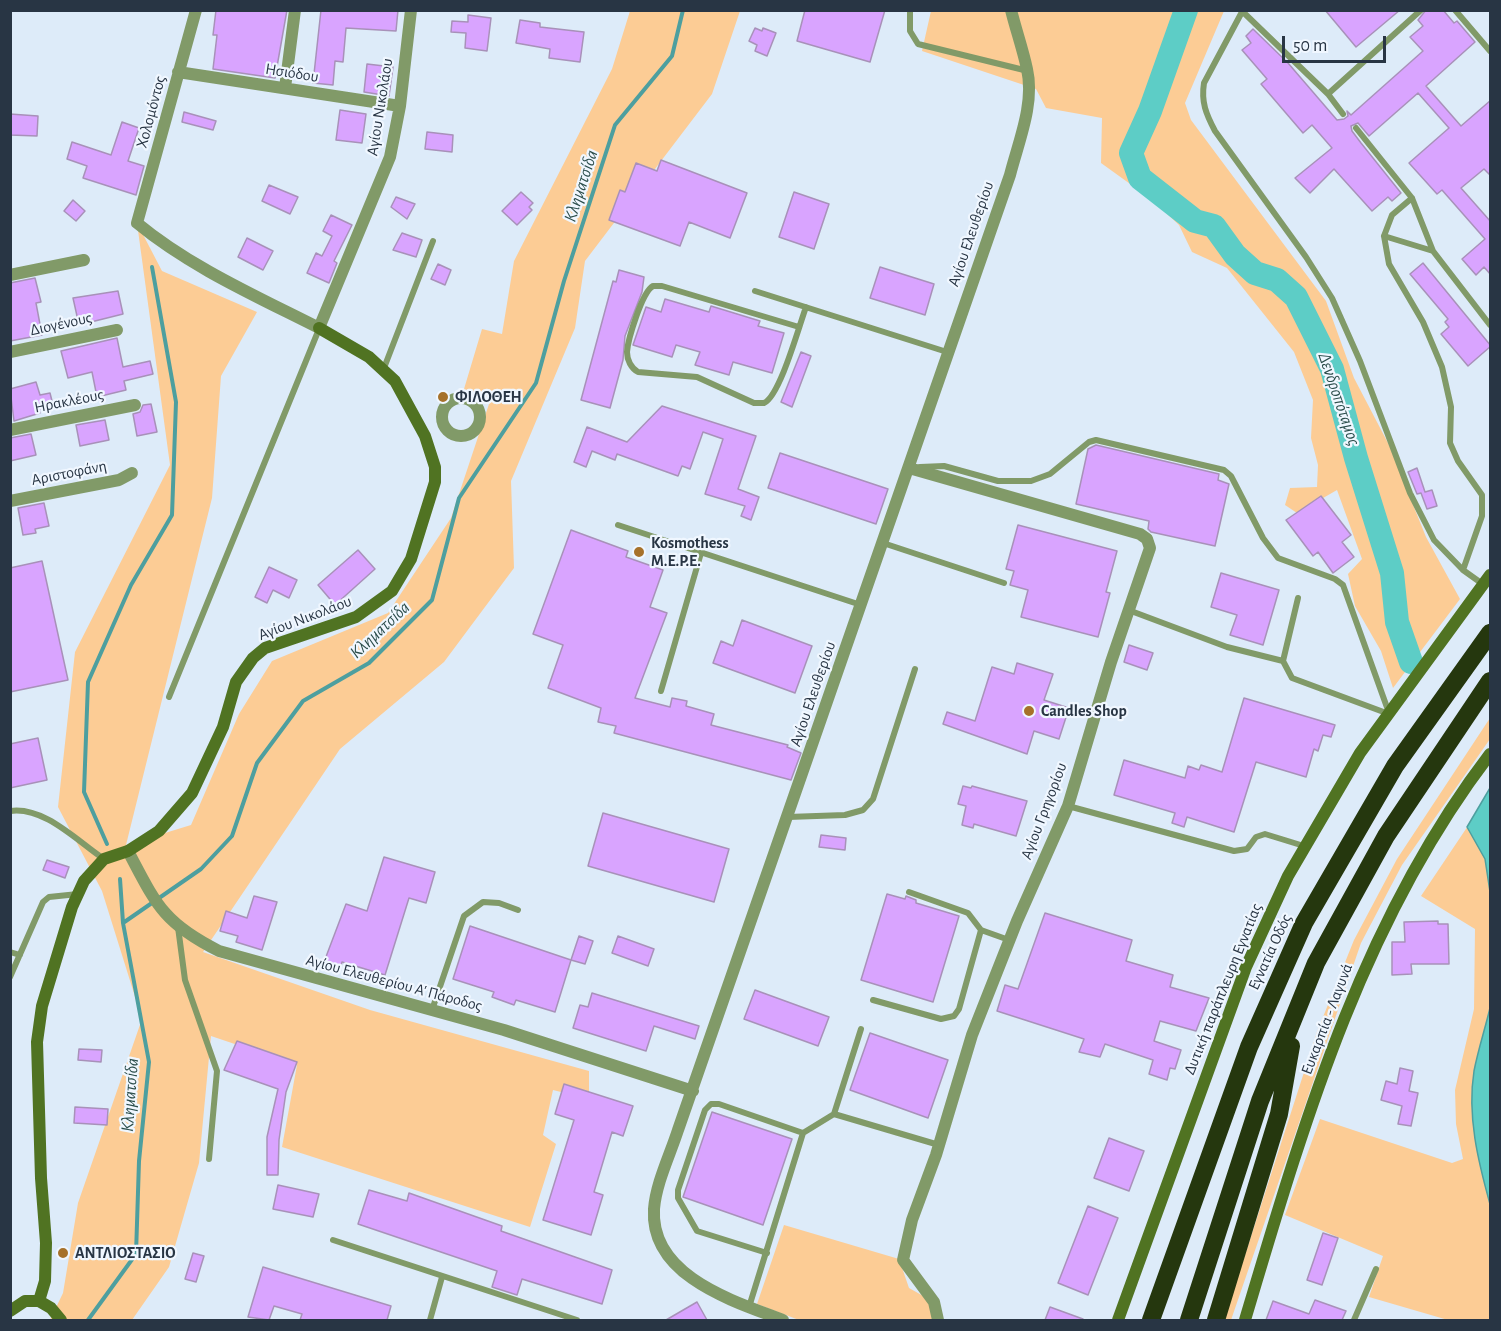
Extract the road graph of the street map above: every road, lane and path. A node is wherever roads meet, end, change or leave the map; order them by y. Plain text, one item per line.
1 (196, 10) edge
2 (296, 10) edge
3 (411, 10) edge
4 (910, 10) edge
5 (1011, 10) edge
6 (1421, 10) edge
7 (1455, 10) edge
8 (1242, 11) edge
9 (1491, 51) edge
10 (1028, 71) junction
11 (178, 72) junction
12 (285, 88) junction
13 (1328, 94) junction
14 (400, 106) junction
15 (1343, 114) dead end
16 (1356, 128) dead end
17 (1412, 198) junction
18 (1383, 236) junction
19 (433, 241) dead end
20 (1432, 251) junction
21 (84, 260) dead end
22 (10, 275) edge
23 (755, 291) dead end
24 (806, 307) junction
25 (1491, 325) edge
26 (799, 327) junction
27 (319, 328) junction
28 (117, 330) dead end
29 (10, 352) edge
30 (947, 352) junction
31 (384, 368) junction
32 (135, 405) dead end
33 (442, 425) dead end
34 (10, 429) edge
35 (425, 436) junction
36 (909, 468) junction
37 (132, 473) dead end
38 (10, 501) edge
39 (618, 525) dead end
40 (883, 543) junction
41 (701, 553) junction
42 (1463, 570) junction
43 (1487, 580) edge
44 (1004, 583) dead end
45 (1298, 598) dead end
46 (862, 606) junction
47 (1131, 610) junction
48 (1491, 633) edge
49 (1283, 661) junction
50 (915, 669) dead end
51 (1491, 681) edge
52 (661, 691) dead end
53 (169, 697) dead end
54 (1390, 714) junction
55 (1491, 754) edge
56 (1068, 806) junction
57 (10, 811) edge
58 (787, 817) junction
59 (1304, 846) junction
60 (128, 851) junction
61 (104, 859) junction
62 (909, 892) dead end
63 (78, 894) junction
64 (518, 910) dead end
65 (177, 927) junction
66 (981, 930) junction
67 (1009, 940) junction
68 (10, 952) edge
69 (20, 955) junction
70 (10, 977) edge
71 (873, 1000) dead end
72 (432, 1011) junction
73 (1296, 1014) junction
74 (861, 1029) dead end
75 (693, 1091) junction
76 (834, 1114) junction
77 (803, 1133) junction
78 (939, 1145) junction
79 (209, 1159) dead end
80 (333, 1240) dead end
81 (767, 1253) junction
82 (1376, 1269) dead end
83 (442, 1277) junction
84 (39, 1300) junction
85 (12, 1307) edge
86 (749, 1307) junction
87 (61, 1320) edge
88 (430, 1320) edge
89 (577, 1320) edge
90 (783, 1320) edge
91 (938, 1320) edge
92 (1118, 1320) edge
93 (1151, 1320) edge
94 (1189, 1320) edge
95 (1216, 1320) edge
96 (1245, 1320) edge
97 (1354, 1320) edge

1 - 11 street, Χολομόντος
2 - 12 street
3 - 14 street, Αγίου Νικολάου
4 - 10 lane
5 - 10 street, Αγίου Ελευθερίου
6 - 13 lane
7 - 9 lane
8 - 13 lane
8 - 42 lane
10 - 30 street, Αγίου Ελευθερίου
11 - 12 street, Ησιόδου
11 - 27 street, Χολομόντος
12 - 14 street, Ησιόδου
13 - 15 lane
14 - 27 street, Αγίου Νικολάου
16 - 17 lane
17 - 18 lane
17 - 20 lane
18 - 20 lane
18 - 42 lane
19 - 31 lane
20 - 25 lane
21 - 22 street
23 - 24 lane
24 - 26 lane
24 - 30 lane
26 - 26 lane
27 - 31 street, Αγίου Νικολάου
27 - 53 lane
28 - 29 street, Διογένους
30 - 36 street, Αγίου Ελευθερίου
31 - 35 street, Αγίου Νικολάου
32 - 34 street, Ηρακλέους
33 - 35 street
35 - 60 street, Αγίου Νικολάου
36 - 40 street, Αγίου Ελευθερίου
36 - 47 street, Αγίου Γρηγορίου
36 - 54 lane
37 - 38 street, Αριστοφάνη
39 - 41 lane
40 - 44 lane
40 - 46 street, Αγίου Ελευθερίου
41 - 46 lane
41 - 52 lane
42 - 43 lane
43 - 54 street, Δυτική παράπλευρη Εγνατίας
45 - 49 lane
46 - 58 street, Αγίου Ελευθερίου
47 - 49 lane
47 - 56 street, Αγίου Γρηγορίου
48 - 93 highway, Εγνατία Οδός
49 - 54 lane
50 - 58 lane
51 - 73 highway
54 - 59 street, Δυτική παράπλευρη Εγνατίας
55 - 96 street, Ευκαρπία - Λαγυνά
56 - 59 lane
56 - 67 street, Αγίου Γρηγορίου
57 - 61 lane
58 - 75 street, Αγίου Ελευθερίου
59 - 92 street, Δυτική παράπλευρη Εγνατίας
60 - 61 street, Αγίου Νικολάου
60 - 65 street, Αγίου Ελευθερίου Α' Πάροδος
61 - 63 street, Αγίου Νικολάου
62 - 66 lane
63 - 69 lane
63 - 84 street, Αγίου Νικολάου
64 - 72 lane
65 - 72 street, Αγίου Ελευθερίου Α' Πάροδος
65 - 79 lane
66 - 67 lane
66 - 71 lane
67 - 78 street, Αγίου Γρηγορίου
68 - 69 lane
69 - 70 lane
72 - 75 street, Αγίου Ελευθερίου Α' Πάροδος
73 - 94 highway
73 - 95 highway
74 - 76 lane
75 - 86 street, Αγίου Ελευθερίου
76 - 77 lane
76 - 78 lane
77 - 81 lane
77 - 81 lane
78 - 91 street, Αγίου Γρηγορίου
80 - 83 lane
81 - 86 lane
82 - 97 lane
83 - 88 lane
83 - 89 lane
84 - 85 street
84 - 87 street
86 - 90 street, Αγίου Ελευθερίου

